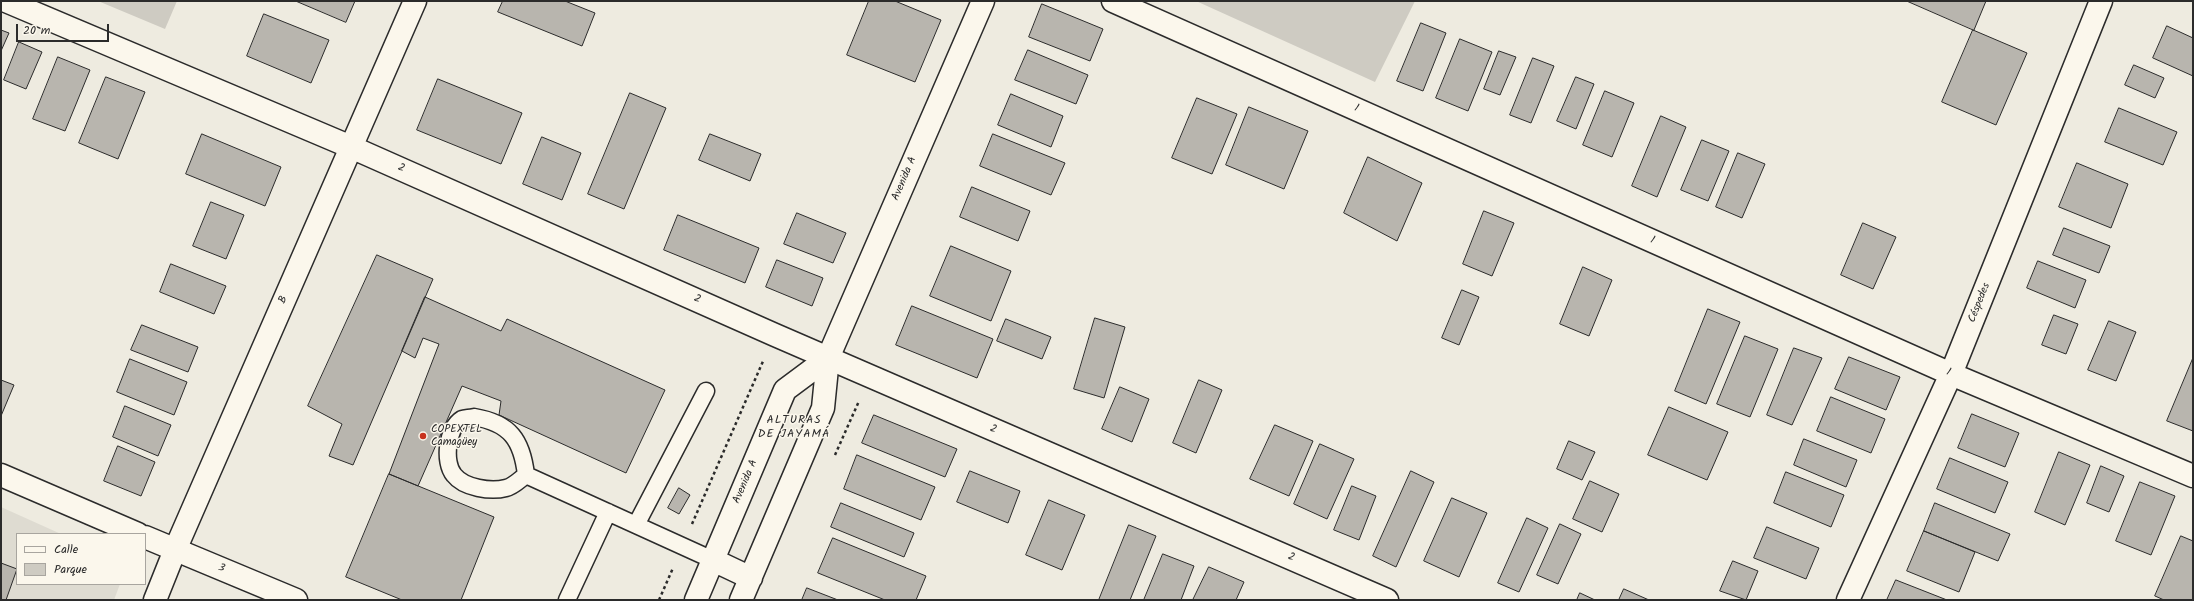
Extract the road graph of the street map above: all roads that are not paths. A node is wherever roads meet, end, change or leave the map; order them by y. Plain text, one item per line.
1 (6, 1) edge
2 (415, 1) edge
3 (983, 1) edge
4 (1112, 1) edge
5 (2102, 1) edge
6 (351, 147) junction
7 (828, 358) junction
8 (1951, 374) junction
9 (706, 391) dead end
10 (526, 474) junction
11 (1, 475) edge
12 (2193, 476) edge
13 (608, 512) junction
14 (636, 525) junction
15 (136, 533) edge
16 (146, 537) edge
17 (175, 550) junction
18 (713, 560) junction
19 (751, 578) junction
20 (155, 600) edge
21 (296, 600) edge
22 (567, 600) edge
23 (696, 600) edge
24 (741, 600) edge
25 (1387, 600) edge
26 (1848, 600) edge

1 - 6 street, 2
2 - 6 street, B
3 - 7 street, Avenida A
4 - 8 street, 1
5 - 8 street, Céspedes
6 - 7 street, 2
6 - 17 street, B
7 - 18 street, Avenida A
7 - 19 street, Avenida A
7 - 25 street, 2
8 - 12 street, 1
8 - 26 street, Céspedes
9 - 14 lane
10 - 10 lane
10 - 13 lane
11 - 15 street
13 - 14 lane
13 - 22 lane
14 - 18 lane
16 - 17 street, 3
17 - 20 street, B
17 - 21 street, 3
18 - 19 street
18 - 23 street, Avenida A
19 - 24 street, Avenida A

